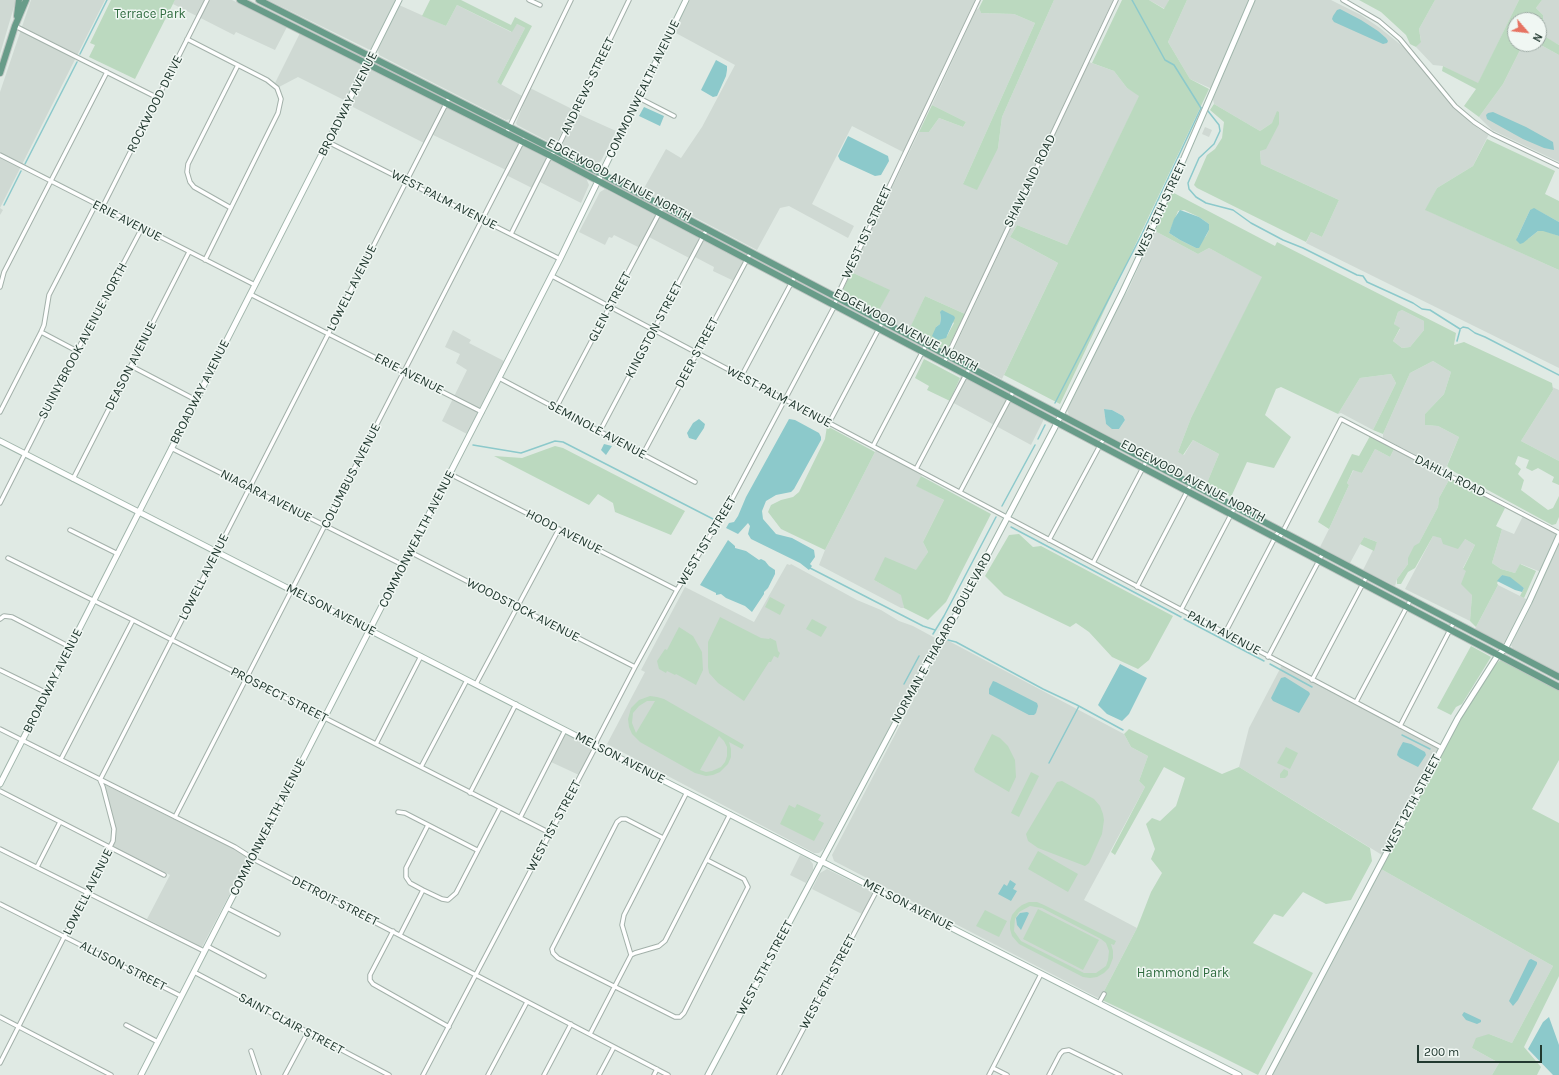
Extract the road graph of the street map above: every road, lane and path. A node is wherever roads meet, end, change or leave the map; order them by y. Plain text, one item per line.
1 (19, 0) edge
2 (26, 0) edge
3 (207, 0) edge
4 (240, 0) edge
5 (259, 0) edge
6 (399, 0) edge
7 (529, 0) edge
8 (571, 0) edge
9 (629, 0) edge
10 (686, 0) edge
11 (978, 0) edge
12 (1116, 0) edge
13 (1252, 0) edge
14 (1343, 0) edge
15 (540, 6) dead end
16 (293, 17) junction
17 (289, 24) junction
18 (15, 26) junction
19 (187, 39) junction
20 (372, 56) junction
21 (368, 63) junction
22 (238, 65) junction
23 (107, 72) junction
24 (0, 73) edge
25 (450, 96) junction
26 (158, 98) junction
27 (638, 98) junction
28 (446, 103) junction
29 (674, 116) dead end
30 (510, 126) junction
31 (506, 134) junction
32 (526, 134) junction
33 (328, 142) junction
34 (522, 142) junction
35 (556, 150) junction
36 (0, 156) edge
37 (551, 156) junction
38 (1559, 166) edge
39 (602, 174) junction
40 (50, 181) junction
41 (407, 181) junction
42 (598, 181) junction
43 (96, 204) junction
44 (663, 206) junction
45 (102, 208) junction
46 (231, 208) junction
47 (659, 213) junction
48 (483, 220) junction
49 (142, 228) junction
50 (707, 229) junction
51 (511, 234) junction
52 (704, 236) junction
53 (190, 252) junction
54 (751, 252) junction
55 (560, 259) junction
56 (747, 259) junction
57 (205, 260) junction
58 (795, 275) junction
59 (552, 276) junction
60 (791, 282) junction
61 (255, 285) junction
62 (0, 287) edge
63 (250, 294) junction
64 (837, 297) junction
65 (834, 305) junction
66 (610, 307) junction
67 (882, 321) junction
68 (879, 328) junction
69 (653, 330) junction
70 (41, 332) junction
71 (328, 334) junction
72 (927, 344) junction
73 (77, 351) junction
74 (923, 351) junction
75 (697, 354) junction
76 (948, 355) junction
77 (944, 363) junction
78 (131, 366) junction
79 (970, 367) junction
80 (404, 372) junction
81 (967, 375) junction
82 (741, 377) junction
83 (499, 378) junction
84 (1014, 390) junction
85 (1010, 398) junction
86 (196, 400) junction
87 (785, 400) junction
88 (556, 408) junction
89 (0, 412) edge
90 (482, 412) junction
91 (1061, 415) junction
92 (1057, 422) junction
93 (829, 423) junction
94 (600, 432) junction
95 (1104, 438) junction
96 (0, 442) edge
97 (1100, 445) junction
98 (873, 446) junction
99 (171, 448) junction
100 (25, 454) junction
101 (643, 454) junction
102 (1147, 460) junction
103 (1144, 468) junction
104 (916, 469) junction
105 (450, 474) junction
106 (74, 479) junction
107 (695, 482) dead end
108 (1191, 484) junction
109 (250, 487) junction
110 (1187, 491) junction
111 (960, 492) junction
112 (0, 503) edge
113 (1235, 507) junction
114 (139, 512) junction
115 (1231, 514) junction
116 (1007, 518) junction
117 (326, 526) junction
118 (559, 529) junction
119 (70, 530) dead end
120 (1281, 531) junction
121 (1559, 533) edge
122 (1559, 536) edge
123 (1277, 538) junction
124 (1049, 540) junction
125 (217, 552) junction
126 (410, 552) junction
127 (1323, 553) junction
128 (118, 554) junction
129 (8, 558) dead end
130 (1319, 560) junction
131 (1093, 563) junction
132 (403, 565) junction
133 (1367, 576) junction
134 (1363, 583) junction
135 (1137, 587) junction
136 (292, 590) junction
137 (677, 590) junction
138 (1411, 599) junction
139 (94, 601) junction
140 (1407, 606) junction
141 (517, 607) junction
142 (1181, 610) junction
143 (2, 618) edge
144 (133, 620) junction
145 (1454, 622) junction
146 (370, 630) junction
147 (1450, 630) junction
148 (1225, 633) junction
149 (171, 640) junction
150 (70, 647) junction
151 (1505, 649) junction
152 (1498, 655) junction
153 (421, 656) junction
154 (1268, 656) junction
155 (635, 668) junction
156 (0, 670) edge
157 (1559, 677) edge
158 (247, 679) junction
159 (467, 680) junction
160 (1312, 680) junction
161 (476, 684) junction
162 (1559, 687) edge
163 (47, 693) junction
164 (1356, 702) junction
165 (516, 704) junction
166 (325, 718) junction
167 (1400, 726) junction
168 (0, 728) edge
169 (565, 730) junction
170 (23, 740) junction
171 (376, 744) junction
172 (596, 745) junction
173 (1442, 748) junction
174 (61, 760) junction
175 (421, 767) junction
176 (100, 780) junction
177 (0, 784) edge
178 (0, 791) edge
179 (686, 792) junction
180 (470, 793) junction
181 (500, 808) junction
182 (398, 812) dead end
183 (730, 814) junction
184 (175, 817) junction
185 (520, 818) junction
186 (60, 822) junction
187 (428, 825) junction
188 (550, 833) junction
189 (663, 838) junction
190 (110, 847) junction
191 (0, 849) edge
192 (478, 850) junction
193 (253, 858) junction
194 (707, 860) junction
195 (821, 861) junction
196 (37, 867) junction
197 (164, 875) dead end
198 (423, 890) junction
199 (877, 890) junction
200 (87, 892) junction
201 (0, 904) edge
202 (227, 908) junction
203 (393, 931) junction
204 (278, 934) dead end
205 (400, 935) junction
206 (65, 937) junction
207 (207, 946) junction
208 (204, 951) junction
209 (631, 956) junction
210 (194, 972) junction
211 (1041, 974) junction
212 (476, 975) junction
213 (264, 976) dead end
214 (614, 987) junction
215 (1104, 994) dead end
216 (182, 996) junction
217 (527, 1002) junction
218 (1099, 1003) junction
219 (0, 1017) edge
220 (571, 1024) junction
221 (126, 1025) dead end
222 (19, 1027) junction
223 (449, 1027) junction
224 (308, 1032) junction
225 (590, 1034) junction
226 (158, 1042) junction
227 (614, 1047) junction
228 (251, 1052) dead end
229 (0, 1063) edge
230 (993, 1068) junction
231 (657, 1069) junction
232 (111, 1075) edge
233 (141, 1075) edge
234 (259, 1075) edge
235 (285, 1075) edge
236 (389, 1075) edge
237 (423, 1075) edge
238 (488, 1075) edge
239 (544, 1075) edge
240 (599, 1075) edge
241 (654, 1075) edge
242 (668, 1075) edge
243 (708, 1075) edge
244 (780, 1075) edge
245 (989, 1075) edge
246 (1007, 1075) edge
247 (1050, 1075) edge
248 (1120, 1075) edge
249 (1239, 1075) edge
250 (1269, 1075) edge

1 - 18 main road
2 - 18 main road
3 - 19 street, ROCKWOOD DRIVE
4 - 17 main road, EDGEWOOD AVENUE NORTH
5 - 16 main road, EDGEWOOD AVENUE NORTH
6 - 20 street, BROADWAY AVENUE
7 - 15 street
8 - 30 street
9 - 35 street, ANDREWS STREET
10 - 27 street, COMMONWEALTH AVENUE
11 - 64 street, WEST 1ST STREET
12 - 76 street, SHAWLAND ROAD
13 - 91 street, WEST 5TH STREET
14 - 38 street
16 - 17 street
16 - 20 main road, EDGEWOOD AVENUE NORTH
17 - 21 main road, EDGEWOOD AVENUE NORTH
18 - 23 street
18 - 24 main road
19 - 22 street
19 - 26 street, ROCKWOOD DRIVE
20 - 21 street, BROADWAY AVENUE
20 - 25 main road, EDGEWOOD AVENUE NORTH
21 - 28 main road, EDGEWOOD AVENUE NORTH
21 - 33 street, BROADWAY AVENUE
22 - 46 street
22 - 46 street
23 - 26 street
23 - 40 street
25 - 28 street, LOWELL AVENUE
25 - 30 main road, EDGEWOOD AVENUE NORTH
26 - 45 street, ROCKWOOD DRIVE
27 - 29 street
27 - 39 street, COMMONWEALTH AVENUE
28 - 31 main road, EDGEWOOD AVENUE NORTH
28 - 41 street, LOWELL AVENUE
30 - 31 street
30 - 32 main road, EDGEWOOD AVENUE NORTH
31 - 34 main road, EDGEWOOD AVENUE NORTH
32 - 34 street, COLUMBUS AVENUE
32 - 35 main road, EDGEWOOD AVENUE NORTH
33 - 41 street, WEST PALM AVENUE
33 - 61 street, BROADWAY AVENUE
34 - 37 main road, EDGEWOOD AVENUE NORTH
34 - 48 street, COLUMBUS AVENUE
35 - 37 street, ANDREWS STREET
35 - 39 main road, EDGEWOOD AVENUE NORTH
36 - 40 street, ERIE AVENUE
37 - 42 main road, EDGEWOOD AVENUE NORTH
37 - 51 street, ANDREWS STREET
39 - 42 street, COMMONWEALTH AVENUE
39 - 44 main road, EDGEWOOD AVENUE NORTH
40 - 43 street, ERIE AVENUE
40 - 62 street
41 - 48 street, WEST PALM AVENUE
41 - 71 street, LOWELL AVENUE
42 - 47 main road, EDGEWOOD AVENUE NORTH
42 - 55 street, COMMONWEALTH AVENUE
43 - 45 street, ERIE AVENUE
43 - 70 street
44 - 47 street, GLEN STREET
44 - 50 main road, EDGEWOOD AVENUE NORTH
45 - 49 street, ERIE AVENUE
46 - 57 street
47 - 52 main road, EDGEWOOD AVENUE NORTH
47 - 66 street, GLEN STREET
48 - 51 street, WEST PALM AVENUE
48 - 80 street, COLUMBUS AVENUE
49 - 53 street, ERIE AVENUE
49 - 73 street, SUNNYBROOK AVENUE NORTH
50 - 52 street, KINGSTON STREET
50 - 54 main road, EDGEWOOD AVENUE NORTH
51 - 55 street, WEST PALM AVENUE
52 - 56 main road, EDGEWOOD AVENUE NORTH
52 - 69 street, KINGSTON STREET
53 - 57 street, ERIE AVENUE
53 - 78 street, DEASON AVENUE
54 - 56 street, DEER STREET
54 - 58 main road, EDGEWOOD AVENUE NORTH
55 - 59 street, COMMONWEALTH AVENUE
56 - 60 main road, EDGEWOOD AVENUE NORTH
56 - 75 street, DEER STREET
57 - 61 street, ERIE AVENUE
58 - 60 street
58 - 64 main road, EDGEWOOD AVENUE NORTH
59 - 66 street, WEST PALM AVENUE
59 - 83 street, COMMONWEALTH AVENUE
60 - 65 main road, EDGEWOOD AVENUE NORTH
60 - 82 street
61 - 63 street, BROADWAY AVENUE
63 - 71 street, ERIE AVENUE
63 - 86 street, BROADWAY AVENUE
64 - 65 street, WEST 1ST STREET
64 - 67 main road, EDGEWOOD AVENUE NORTH
65 - 68 main road, EDGEWOOD AVENUE NORTH
65 - 87 street, WEST 1ST STREET
66 - 69 street, WEST PALM AVENUE
66 - 88 street, GLEN STREET
67 - 68 street
67 - 72 main road, EDGEWOOD AVENUE NORTH
68 - 74 main road, EDGEWOOD AVENUE NORTH
68 - 93 street
69 - 75 street, WEST PALM AVENUE
69 - 94 street, KINGSTON STREET
70 - 73 street
70 - 89 street
71 - 80 street, ERIE AVENUE
71 - 109 street, LOWELL AVENUE
72 - 74 street
72 - 76 main road, EDGEWOOD AVENUE NORTH
73 - 100 street, SUNNYBROOK AVENUE NORTH
74 - 77 main road, EDGEWOOD AVENUE NORTH
74 - 98 street
75 - 82 street, WEST PALM AVENUE
75 - 101 street, DEER STREET
76 - 77 street, SHAWLAND ROAD
76 - 79 main road, EDGEWOOD AVENUE NORTH
77 - 81 main road, EDGEWOOD AVENUE NORTH
78 - 86 street
78 - 106 street, DEASON AVENUE
79 - 81 street
79 - 84 main road, EDGEWOOD AVENUE NORTH
80 - 90 street, ERIE AVENUE
80 - 117 street, COLUMBUS AVENUE
81 - 85 main road, EDGEWOOD AVENUE NORTH
81 - 104 street
82 - 87 street, WEST PALM AVENUE
83 - 88 street, SEMINOLE AVENUE
83 - 90 street, COMMONWEALTH AVENUE
84 - 85 street
84 - 91 main road, EDGEWOOD AVENUE NORTH
85 - 92 main road, EDGEWOOD AVENUE NORTH
85 - 111 street
86 - 99 street, BROADWAY AVENUE
87 - 93 street, WEST PALM AVENUE
87 - 137 street, WEST 1ST STREET
88 - 94 street, SEMINOLE AVENUE
90 - 105 street, COMMONWEALTH AVENUE
91 - 92 street, NORMAN E THAGARD BOULEVARD
91 - 95 main road, EDGEWOOD AVENUE NORTH
92 - 97 main road, EDGEWOOD AVENUE NORTH
92 - 116 street, NORMAN E THAGARD BOULEVARD
93 - 98 street, WEST PALM AVENUE
94 - 101 street, SEMINOLE AVENUE
95 - 97 street
95 - 102 main road, EDGEWOOD AVENUE NORTH
96 - 100 street, MELSON AVENUE
97 - 103 main road, EDGEWOOD AVENUE NORTH
97 - 124 street
98 - 104 street, WEST PALM AVENUE
99 - 109 street, NIAGARA AVENUE
99 - 114 street, BROADWAY AVENUE
100 - 106 street, MELSON AVENUE
100 - 112 street, SUNNYBROOK AVENUE NORTH
101 - 107 street, SEMINOLE AVENUE
102 - 103 street
102 - 108 main road, EDGEWOOD AVENUE NORTH
103 - 110 main road, EDGEWOOD AVENUE NORTH
103 - 131 street
104 - 111 street, WEST PALM AVENUE
105 - 118 street, HOOD AVENUE
105 - 126 street, COMMONWEALTH AVENUE
106 - 114 street, MELSON AVENUE
108 - 110 street
108 - 113 main road, EDGEWOOD AVENUE NORTH
109 - 117 street, NIAGARA AVENUE
109 - 125 street, LOWELL AVENUE
110 - 115 main road, EDGEWOOD AVENUE NORTH
110 - 135 street
111 - 116 street, WEST PALM AVENUE
113 - 115 street
113 - 120 main road, EDGEWOOD AVENUE NORTH
114 - 125 street, MELSON AVENUE
114 - 128 street, BROADWAY AVENUE
115 - 123 main road, EDGEWOOD AVENUE NORTH
115 - 142 street
116 - 124 street, PALM AVENUE
116 - 195 street, NORMAN E THAGARD BOULEVARD
117 - 132 street, NIAGARA AVENUE
117 - 136 street, COLUMBUS AVENUE
118 - 137 street, HOOD AVENUE
118 - 141 street
119 - 128 street
120 - 121 street, DAHLIA ROAD
120 - 123 street
120 - 127 main road, EDGEWOOD AVENUE NORTH
122 - 151 street, WEST 12TH STREET
123 - 130 main road, EDGEWOOD AVENUE NORTH
123 - 148 street
124 - 131 street, PALM AVENUE
125 - 136 street, MELSON AVENUE
125 - 149 street, LOWELL AVENUE
126 - 132 street, COMMONWEALTH AVENUE
126 - 141 street, WOODSTOCK AVENUE
127 - 130 street
127 - 133 main road, EDGEWOOD AVENUE NORTH
128 - 139 street, BROADWAY AVENUE
129 - 139 street, PROSPECT STREET
130 - 134 main road, EDGEWOOD AVENUE NORTH
130 - 154 street
131 - 135 street, PALM AVENUE
132 - 146 street, COMMONWEALTH AVENUE
133 - 134 street
133 - 138 main road, EDGEWOOD AVENUE NORTH
134 - 140 main road, EDGEWOOD AVENUE NORTH
134 - 160 street
135 - 142 street, PALM AVENUE
136 - 146 street, MELSON AVENUE
136 - 158 street, COLUMBUS AVENUE
137 - 155 street, WEST 1ST STREET
138 - 140 street
138 - 145 main road, EDGEWOOD AVENUE NORTH
139 - 144 street, PROSPECT STREET
139 - 150 street, BROADWAY AVENUE
140 - 147 main road, EDGEWOOD AVENUE NORTH
140 - 164 street
141 - 155 street, WOODSTOCK AVENUE
141 - 161 street
142 - 148 street, PALM AVENUE
143 - 150 street
144 - 149 street, PROSPECT STREET
144 - 174 street
145 - 147 street
145 - 151 main road, EDGEWOOD AVENUE NORTH
146 - 153 street, MELSON AVENUE
146 - 166 street, COMMONWEALTH AVENUE
147 - 152 main road, EDGEWOOD AVENUE NORTH
147 - 167 street
148 - 154 street, PALM AVENUE
149 - 158 street, PROSPECT STREET
149 - 176 street, LOWELL AVENUE
150 - 163 street, BROADWAY AVENUE
151 - 152 street, WEST 12TH STREET
151 - 157 main road, EDGEWOOD AVENUE NORTH
152 - 162 main road, EDGEWOOD AVENUE NORTH
152 - 173 street, WEST 12TH STREET
153 - 159 street, MELSON AVENUE
153 - 171 street
154 - 160 street, PALM AVENUE
155 - 172 street, WEST 1ST STREET
156 - 163 street
158 - 166 street, PROSPECT STREET
158 - 184 street, COLUMBUS AVENUE
159 - 161 street, MELSON AVENUE
159 - 175 street
160 - 164 street, PALM AVENUE
161 - 165 street, MELSON AVENUE
163 - 170 street, BROADWAY AVENUE
164 - 167 street, PALM AVENUE
165 - 169 street, MELSON AVENUE
165 - 180 street
166 - 171 street, PROSPECT STREET
166 - 193 street, COMMONWEALTH AVENUE
167 - 173 street, PALM AVENUE
168 - 170 street, DETROIT STREET
169 - 172 street, MELSON AVENUE
169 - 185 street
170 - 174 street, DETROIT STREET
170 - 177 street, BROADWAY AVENUE
171 - 175 street, PROSPECT STREET
172 - 179 street, MELSON AVENUE
172 - 188 street, WEST 1ST STREET
173 - 250 street, WEST 12TH STREET
174 - 176 street, DETROIT STREET
175 - 180 street, PROSPECT STREET
176 - 184 street, DETROIT STREET
176 - 190 street, LOWELL AVENUE
178 - 186 street
179 - 183 street, MELSON AVENUE
179 - 189 street
180 - 181 street, PROSPECT STREET
181 - 185 street, PROSPECT STREET
181 - 192 street
182 - 187 street
183 - 194 street
183 - 195 street, MELSON AVENUE
184 - 193 street, DETROIT STREET
185 - 188 street, PROSPECT STREET
186 - 190 street
186 - 196 street
187 - 192 street
187 - 198 street
188 - 212 street, WEST 1ST STREET
189 - 209 street
189 - 214 street
190 - 197 street
190 - 200 street, LOWELL AVENUE
191 - 196 street
192 - 198 street
193 - 202 street, COMMONWEALTH AVENUE
193 - 203 street, DETROIT STREET
194 - 209 street
194 - 214 street
195 - 199 street, MELSON AVENUE
195 - 243 street, WEST 5TH STREET
196 - 200 street
198 - 205 street
199 - 211 street, MELSON AVENUE
199 - 244 street, WEST 6TH STREET
200 - 206 street, LOWELL AVENUE
200 - 208 street
201 - 206 street, ALLISON STREET
202 - 204 street
202 - 207 street, COMMONWEALTH AVENUE
203 - 205 street, DETROIT STREET
203 - 223 street
205 - 212 street, DETROIT STREET
206 - 216 street, ALLISON STREET
206 - 222 street, LOWELL AVENUE
207 - 208 street, COMMONWEALTH AVENUE
207 - 213 street
208 - 210 street, COMMONWEALTH AVENUE
209 - 214 street
210 - 216 street, COMMONWEALTH AVENUE
210 - 224 street, SAINT CLAIR STREET
211 - 218 street, MELSON AVENUE
211 - 230 street
212 - 217 street, DETROIT STREET
212 - 223 street, WEST 1ST STREET
214 - 225 street
215 - 218 street
216 - 226 street, COMMONWEALTH AVENUE
217 - 220 street, DETROIT STREET
217 - 238 street
218 - 249 street, MELSON AVENUE
219 - 222 street
220 - 225 street, DETROIT STREET
220 - 239 street
221 - 226 street
222 - 229 street, LOWELL AVENUE
222 - 232 street
223 - 237 street, WEST 1ST STREET
224 - 235 street
224 - 236 street, SAINT CLAIR STREET
225 - 227 street, DETROIT STREET
226 - 233 street, COMMONWEALTH AVENUE
227 - 231 street, DETROIT STREET
227 - 240 street
228 - 234 street
230 - 245 street
230 - 246 street
231 - 241 street
231 - 242 street, DETROIT STREET
247 - 248 street

